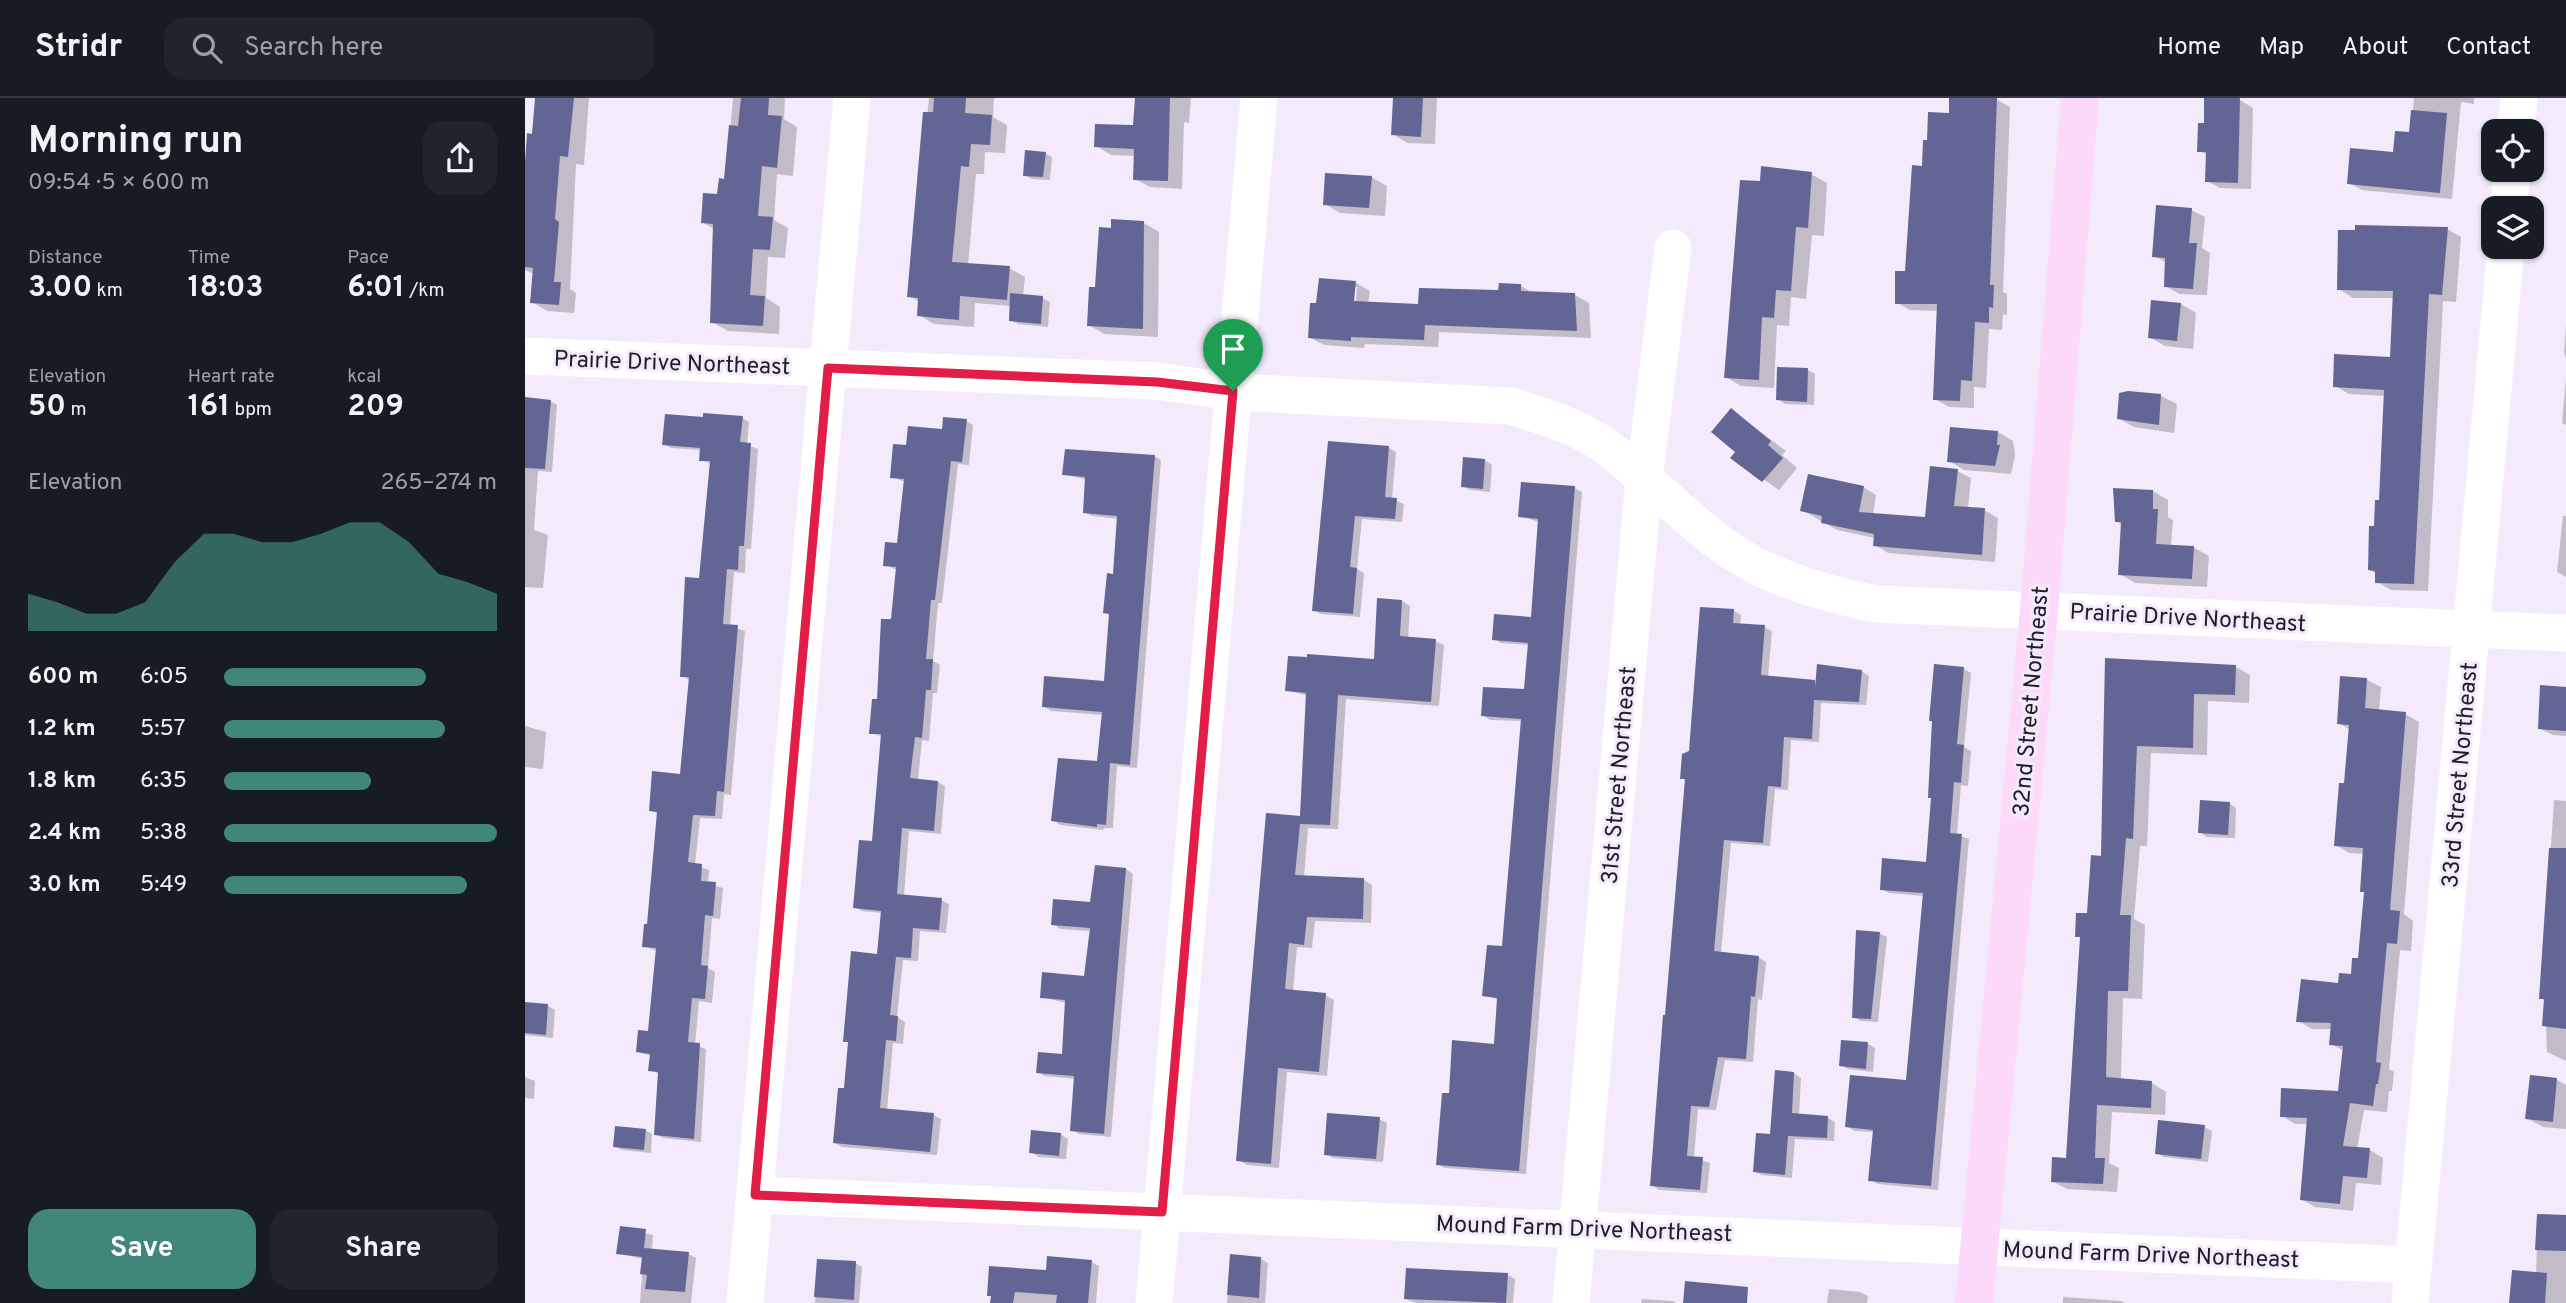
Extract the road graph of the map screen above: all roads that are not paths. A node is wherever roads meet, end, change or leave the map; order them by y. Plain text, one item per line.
1 (852, 98) edge
2 (1259, 98) edge
3 (2080, 98) edge
4 (2519, 98) edge
5 (2517, 119) edge
6 (1673, 248) dead end
7 (2505, 259) edge
8 (525, 356) edge
9 (828, 368) junction
10 (1233, 391) junction
11 (1644, 480) junction
12 (2039, 610) junction
13 (2473, 630) junction
14 (2566, 633) edge
15 (755, 1195) junction
16 (1162, 1212) junction
17 (1578, 1227) junction
18 (1979, 1246) junction
19 (2413, 1265) junction
20 (745, 1303) edge
21 (1154, 1303) edge
22 (1571, 1303) edge
23 (1974, 1303) edge
24 (2410, 1303) edge

1 - 9 street
2 - 10 street
3 - 12 main road, 32nd Street Northeast
4 - 5 street
6 - 11 street, 31st Street Northeast
7 - 13 street, 33rd Street Northeast
8 - 9 street, Prairie Drive Northeast
9 - 10 street, Prairie Drive Northeast
9 - 15 street
10 - 11 street, Prairie Drive Northeast
10 - 16 street
11 - 12 street, Prairie Drive Northeast
11 - 17 street, 31st Street Northeast
12 - 13 street, Prairie Drive Northeast
12 - 18 main road, 32nd Street Northeast
13 - 14 street, Prairie Drive Northeast
13 - 19 street, 33rd Street Northeast
15 - 16 street, Mound Farm Drive Northeast
15 - 20 street
16 - 17 street, Mound Farm Drive Northeast
16 - 21 street
17 - 18 street, Mound Farm Drive Northeast
17 - 22 street, 31st Street Northeast
18 - 19 street, Mound Farm Drive Northeast
18 - 23 main road, 32nd Street Northeast
19 - 24 street, 33rd Street Northeast

